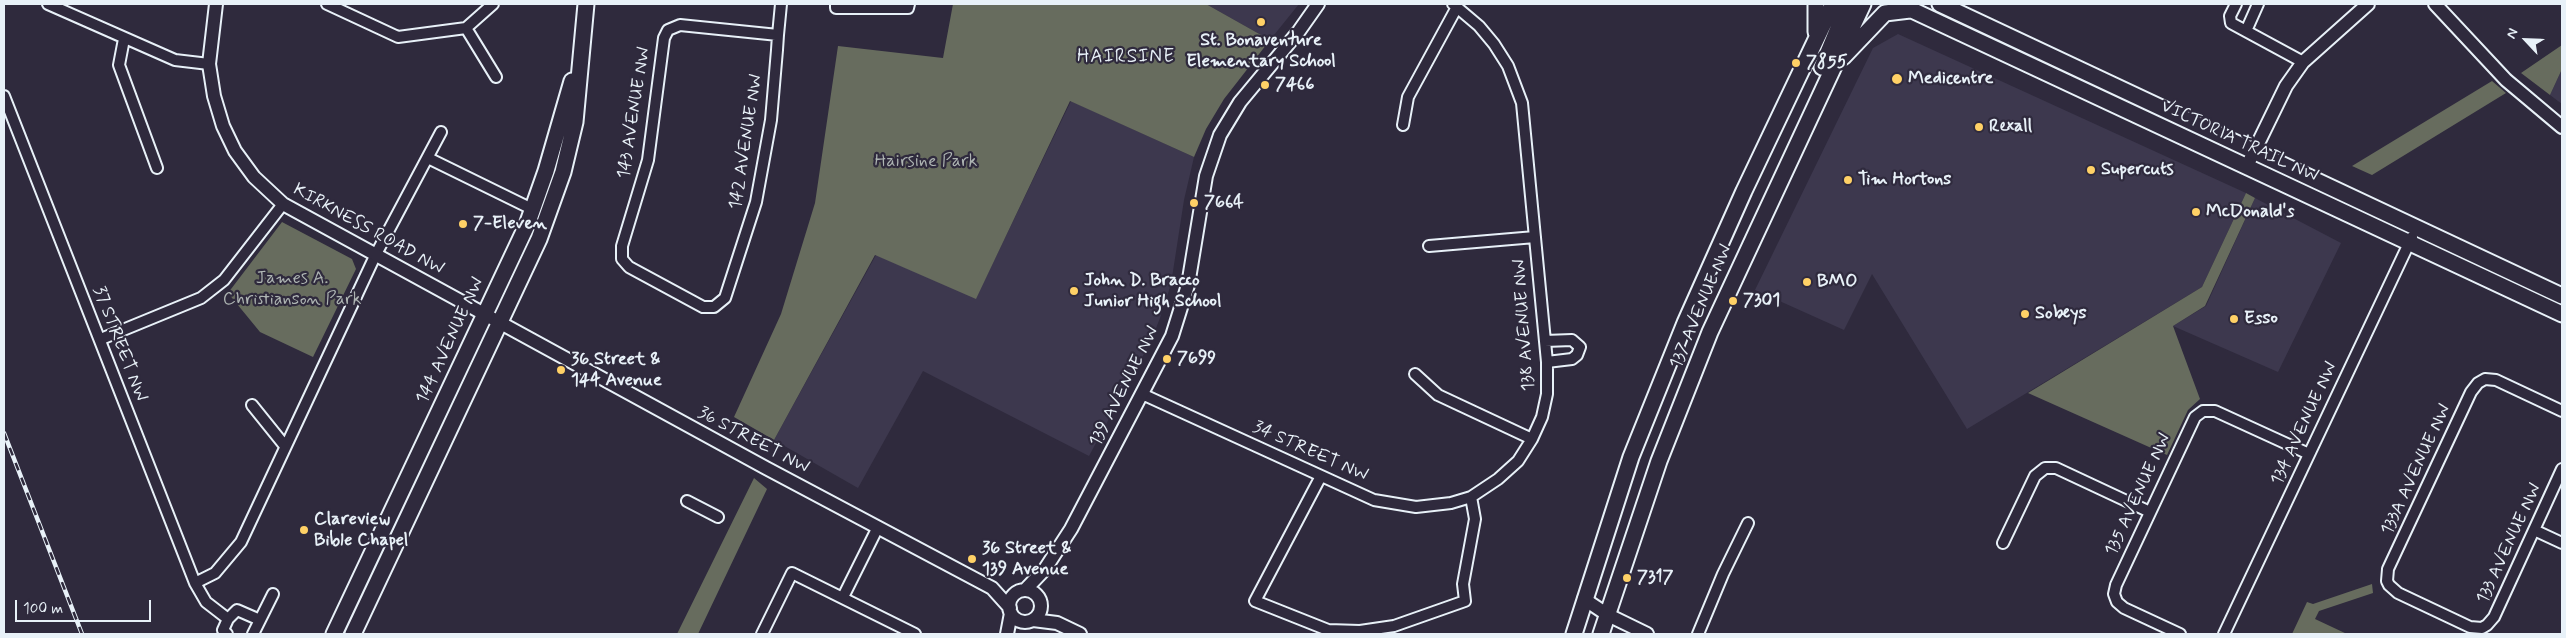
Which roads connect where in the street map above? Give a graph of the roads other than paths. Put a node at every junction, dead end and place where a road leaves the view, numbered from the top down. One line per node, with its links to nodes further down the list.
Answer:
1 (48, 4): 25 (street)
2 (216, 4): 29 (street, KIRKNESS ROAD NW)
3 (327, 4): 22 (street)
4 (493, 4): 22 (street)
5 (586, 4): 27 (main road, 144 AVENUE NW)
6 (781, 4): 24 (street, 142 AVENUE NW)
7 (836, 4): 8 (street)
8 (909, 4)
9 (1318, 4): 57 (street, 139 AVENUE NW)
10 (1816, 4): 26 (main road)
11 (1833, 4): 26 (main road, 137 AVENUE NW)
12 (1848, 4): 39 (main road)
13 (1863, 4): 30 (main road, 137 AVENUE NW)
14 (1940, 4): 21 (main road, VICTORIA TRAIL NW)
15 (2236, 4): 23 (street)
16 (2258, 4): 23 (street)
17 (2368, 4): 28 (street)
18 (2435, 4): 34 (street)
19 (1455, 5): 33 (street); 44 (street, 138 AVENUE NW)
20 (1906, 7): 30 (main road); 38 (main road, VICTORIA TRAIL NW)
21 (1953, 8): 36 (main road, VICTORIA TRAIL NW)
22 (466, 28): 31 (street)
23 (2246, 31): 28 (street)
24 (778, 35): 49 (street, 142 AVENUE NW); 49 (street, 143 AVENUE NW)
25 (124, 39): 29 (street); 40 (street)
26 (1815, 42): 80 (main road, 137 AVENUE NW)
27 (580, 55): 42 (main road, 144 AVENUE NW); 52 (main road, 144 AVENUE NW)
28 (2303, 62): 36 (street)
29 (209, 64): 41 (street, KIRKNESS ROAD NW)
30 (1831, 70): 39 (main road, 137 AVENUE NW)
31 (496, 77)
32 (4, 96): 53 (street, 37 STREET NW)
33 (1403, 125)
34 (2562, 127)
35 (441, 132): 37 (street)
36 (2255, 151): 38 (street); 43 (main road, VICTORIA TRAIL NW)
37 (428, 158): 42 (street); 47 (street)
38 (2247, 166): 45 (main road, VICTORIA TRAIL NW)
39 (1786, 167): 83 (main road, 137 AVENUE NW)
40 (157, 168)
41 (283, 204): 47 (street, KIRKNESS ROAD NW); 53 (street)
42 (532, 209): 50 (main road, 144 AVENUE NW)
43 (2417, 228): 45 (street, 134 AVENUE NW); 48 (main road, VICTORIA TRAIL NW)
44 (1534, 237): 46 (street, 138 AVENUE NW); 54 (street, 138 AVENUE NW)
45 (2409, 243): 51 (main road, VICTORIA TRAIL NW); 62 (street, 134 AVENUE NW)
46 (1429, 246)
47 (375, 256): 50 (street, KIRKNESS ROAD NW); 61 (street)
48 (2562, 296)
49 (714, 308)
50 (485, 314): 52 (street, KIRKNESS ROAD NW); 91 (main road, 144 AVENUE NW)
51 (2562, 314)
52 (500, 322): 70 (street, 36 STREET NW); 92 (main road, 144 AVENUE NW)
53 (101, 339): 75 (street, 37 STREET NW)
54 (1545, 341): 55 (street, 138 AVENUE NW); 55 (street)
55 (1547, 362): 60 (street, 138 AVENUE NW)
56 (1415, 374): 60 (street)
57 (1142, 394): 64 (street, 34 STREET NW); 74 (street, 139 AVENUE NW)
58 (252, 405): 61 (street)
59 (2562, 411): 88 (street, 133A AVENUE NW)
60 (1532, 440): 65 (street, 138 AVENUE NW)
61 (285, 446): 75 (street)
62 (2309, 454): 67 (street, 135 AVENUE NW); 103 (street, 134 AVENUE NW)
63 (2562, 469): 71 (street, 133 AVENUE NW)
64 (1321, 476): 65 (street, 34 STREET NW); 65 (street)
65 (1471, 497)
66 (687, 501): 68 (street)
67 (2150, 512): 72 (street); 102 (street, 135 AVENUE NW)
68 (718, 518)
69 (1748, 523): 101 (street)
70 (878, 527): 76 (street, 36 STREET NW); 79 (street)
71 (2534, 530): 73 (street); 88 (street, 133 AVENUE NW)
72 (2003, 543)
73 (2562, 543)
74 (1045, 569): 77 (street, 139 AVENUE NW); 81 (street, 139 AVENUE NW)
75 (195, 583): 84 (street, 37 STREET NW)
76 (992, 588): 77 (street, 36 STREET NW); 82 (street, 36 STREET NW)
77 (1023, 591): 81 (street); 82 (street)
78 (273, 594): 85 (street)
79 (843, 598): 93 (street); 94 (street)
80 (1584, 599): 83 (street); 98 (main road, 137 AVENUE NW)
81 (1041, 604): 86 (street); 87 (street)
82 (1010, 610): 86 (street); 95 (street)
83 (1608, 615): 99 (main road, 137 AVENUE NW); 100 (street)
84 (228, 619): 85 (street); 89 (street)
85 (260, 620): 90 (street)
86 (1031, 621): 87 (street); 96 (street)
87 (1057, 623): 97 (street)
88 (2482, 628)
89 (227, 634)
90 (253, 634)
91 (334, 634)
92 (353, 634)
93 (762, 634)
94 (915, 634)
95 (1007, 634)
96 (1011, 634)
97 (1080, 634)
98 (1574, 634)
99 (1601, 634)
100 (1648, 634)
101 (1698, 634)
102 (2180, 634)
103 (2224, 634)

